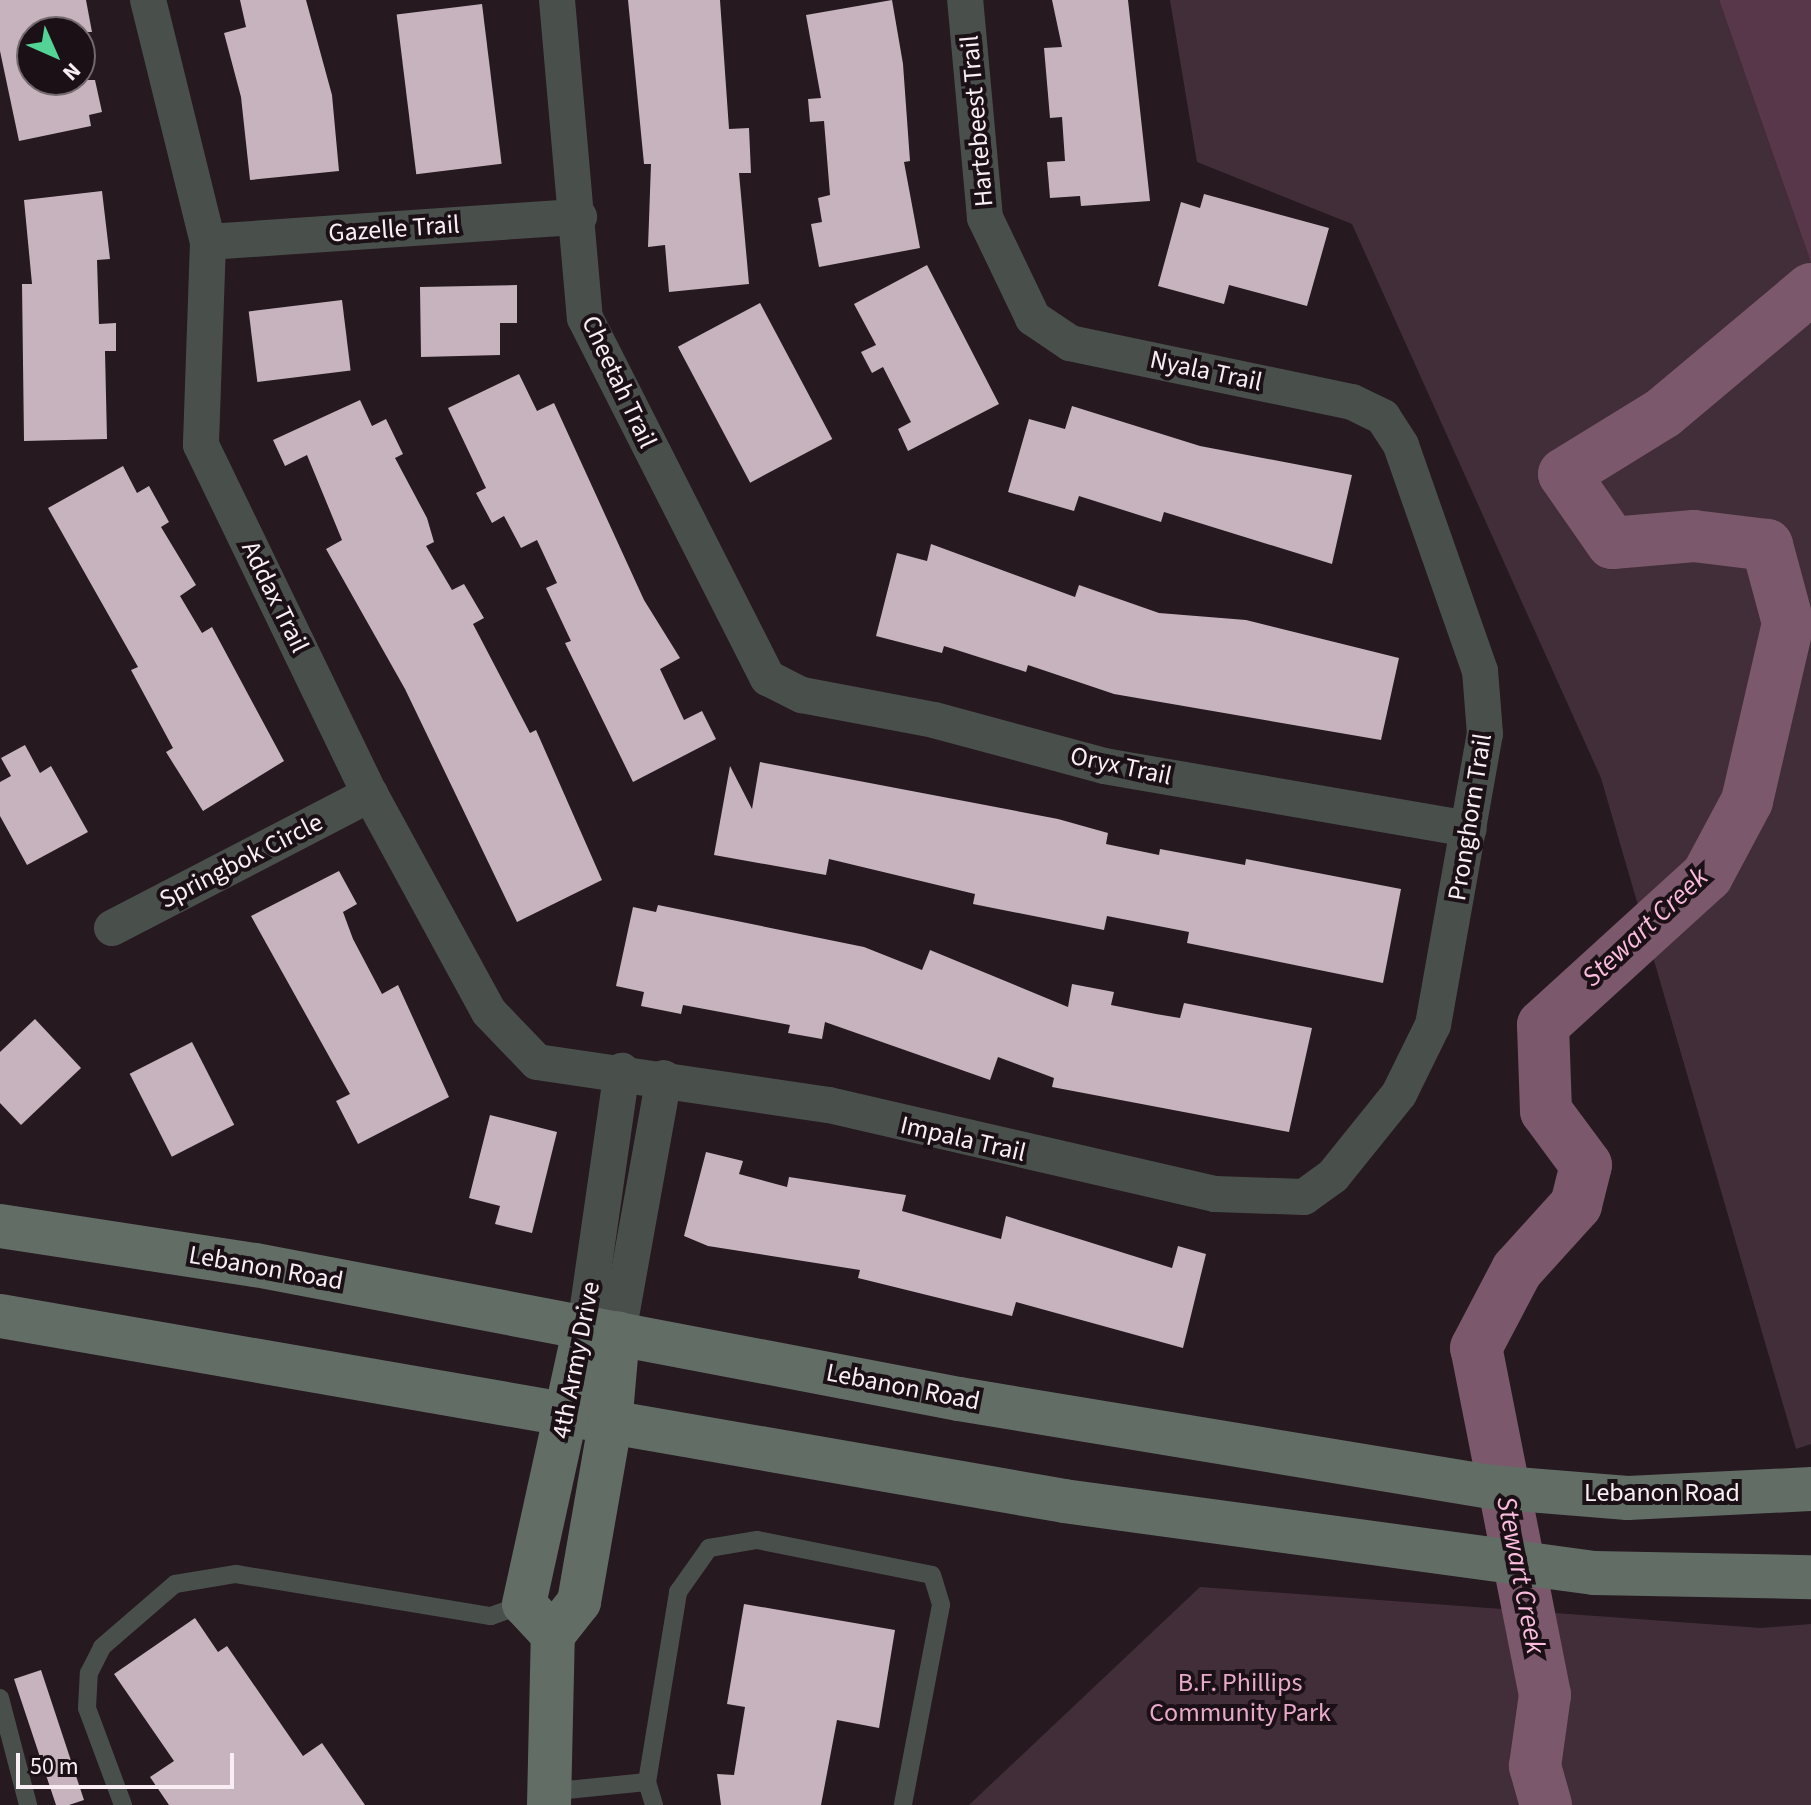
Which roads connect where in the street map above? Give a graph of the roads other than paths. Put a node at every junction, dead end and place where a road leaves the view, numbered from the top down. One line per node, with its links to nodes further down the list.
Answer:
1 (148, 0): 5 (street, Addax Trail)
2 (557, 0): 4 (street, Cheetah Trail)
3 (965, 0): 6 (street, Hartebeest Trail)
4 (579, 217): 5 (street, Gazelle Trail); 8 (street, Cheetah Trail)
5 (208, 242): 9 (street, Addax Trail)
6 (1039, 325): 7 (street, Nyala Trail)
7 (1375, 412): 10 (street, Pronghorn Trail)
8 (778, 684): 10 (street, Oryx Trail)
9 (370, 794): 11 (street, Springbok Circle); 12 (street, Addax Trail)
10 (1469, 829): 14 (street, Pronghorn Trail)
11 (112, 928)
12 (622, 1071): 13 (street, Impala Trail); 17 (street, 4th Army Drive)
13 (664, 1078): 14 (street, Impala Trail); 17 (street, 4th Army Drive)
14 (1304, 1197)
15 (0, 1226): 17 (main road, Lebanon Road)
16 (0, 1316): 18 (main road)
17 (602, 1330): 18 (main road, 4th Army Drive); 19 (main road, 4th Army Drive); 20 (main road, Lebanon Road)
18 (567, 1418): 19 (main road); 22 (main road, 4th Army Drive)
19 (610, 1425): 21 (main road); 22 (main road, 4th Army Drive)
20 (1801, 1490)
21 (1805, 1577)
22 (538, 1619): 25 (main road, 4th Army Drive); 27 (lane)
23 (0, 1698): 26 (lane)
24 (647, 1782): 25 (lane); 28 (lane); 29 (lane)
25 (547, 1799)
26 (28, 1805)
27 (123, 1805)
28 (654, 1805)
29 (903, 1805)

